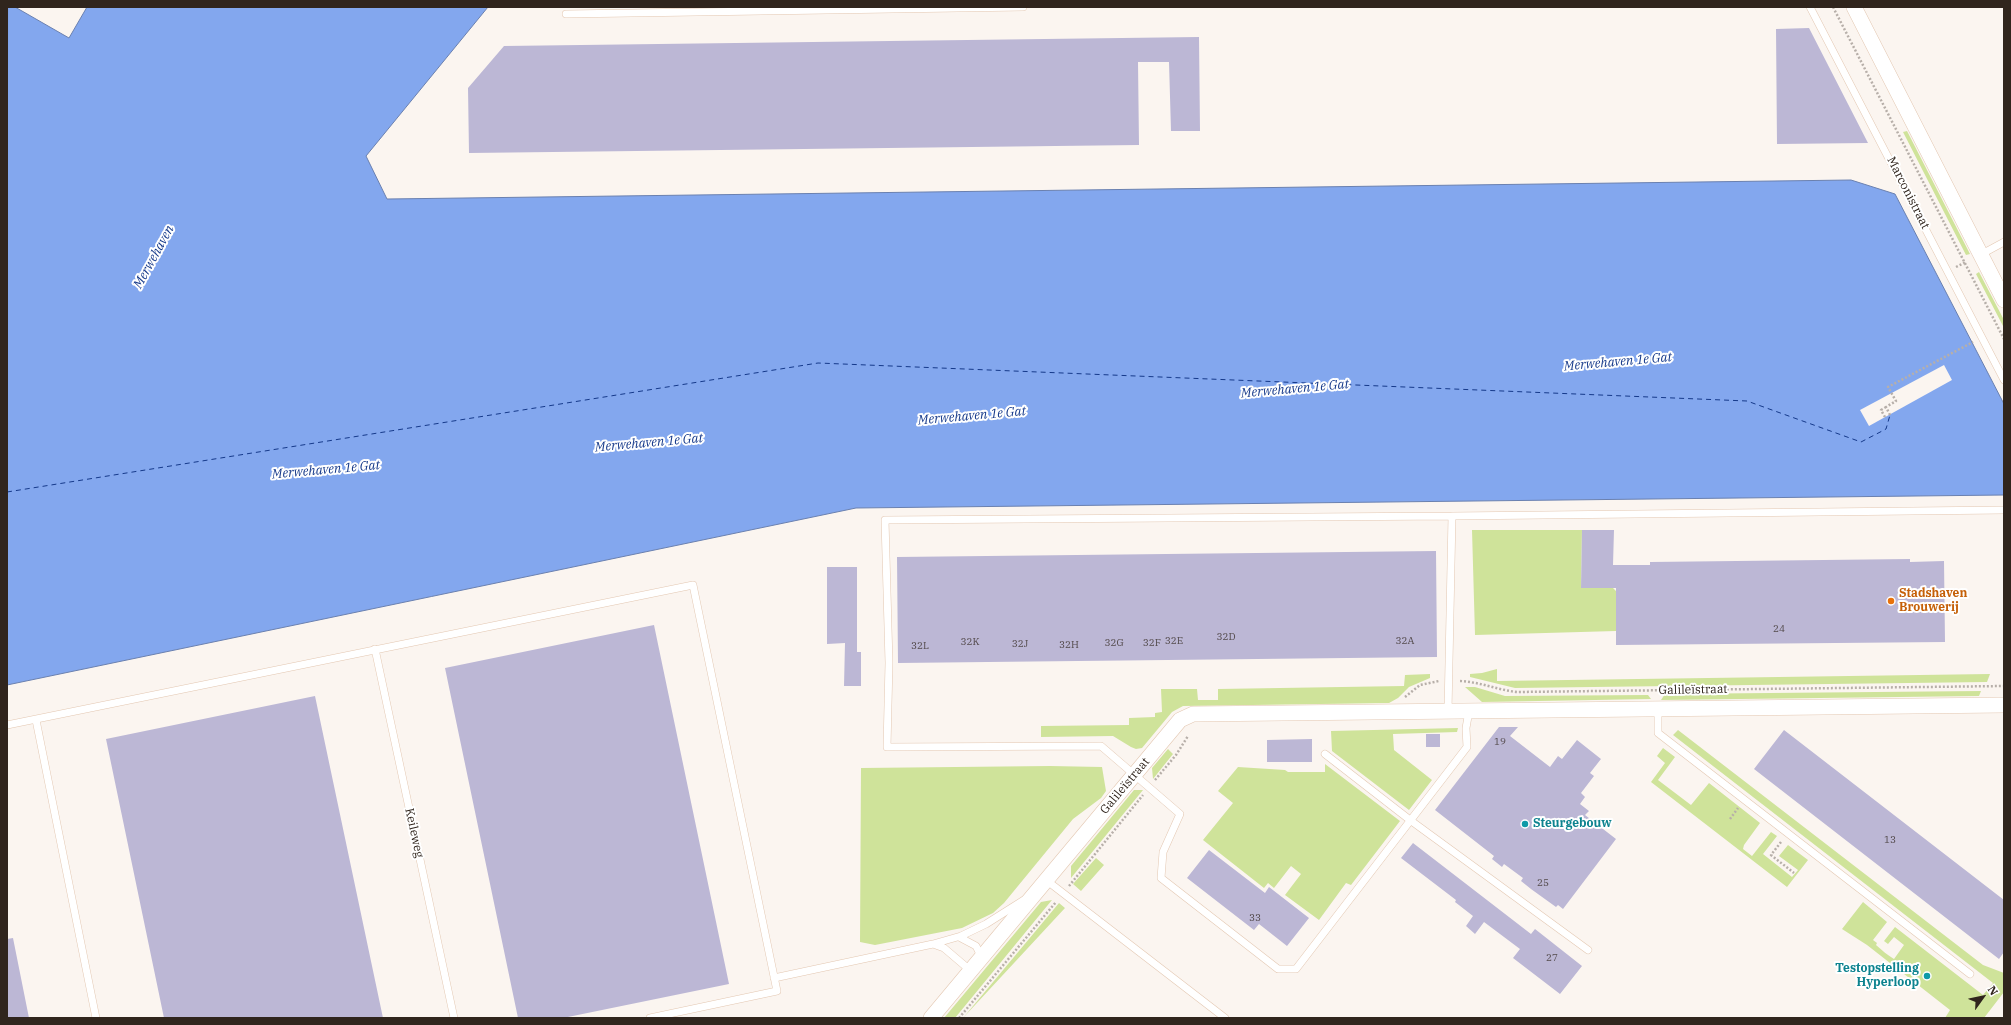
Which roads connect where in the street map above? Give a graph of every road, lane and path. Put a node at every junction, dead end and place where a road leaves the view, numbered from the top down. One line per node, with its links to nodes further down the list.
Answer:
1 (1023, 7): 5 (lane)
2 (1810, 7): 9 (lane, Marconistraat)
3 (1833, 7): 8 (path, Marconistraat)
4 (1854, 7): 7 (street)
5 (566, 14)
6 (2004, 242): 7 (lane)
7 (1980, 254): 8 (path); 10 (street)
8 (1965, 263): 9 (path); 11 (path, Marconistraat)
9 (1948, 271): 13 (lane, Marconistraat)
10 (2004, 300)
11 (2004, 339)
12 (1974, 342): 14 (path)
13 (2004, 380)
14 (1886, 407): 15 (path); 16 (path)
15 (1890, 415)
16 (1885, 417)
17 (2004, 510): 18 (lane)
18 (1452, 516): 20 (lane); 31 (lane)
19 (375, 649): 28 (lane); 48 (lane); 50 (lane, Keileweg)
20 (1449, 681): 21 (path, Galileïstraat); 24 (path, Galileïstraat); 25 (lane)
21 (2004, 686)
22 (2004, 705): 23 (street, Galileïstraat)
23 (1658, 709): 26 (street, Galileïstraat); 36 (lane)
24 (1395, 711): 25 (street, Galileïstraat); 27 (street, Galileïstraat)
25 (1448, 711): 26 (street, Galileïstraat)
26 (1469, 711): 35 (lane)
27 (1202, 714): 31 (street, Galileïstraat); 32 (path)
28 (36, 720): 29 (lane); 49 (lane)
29 (7, 725)
30 (1324, 754): 35 (lane)
31 (1134, 774): 32 (lane); 38 (street, Galileïstraat)
32 (1149, 788): 35 (lane); 39 (path)
33 (1739, 807): 34 (path)
34 (1730, 819)
35 (1410, 820): 44 (lane)
36 (1788, 833): 37 (path); 47 (lane)
37 (1794, 873)
38 (1046, 880): 40 (street, Galileïstraat); 54 (lane)
39 (1065, 891)
40 (1036, 892): 42 (lane); 45 (street, Galileïstraat)
41 (1060, 897): 53 (path)
42 (959, 936): 43 (lane); 45 (lane)
43 (934, 944): 46 (lane); 48 (lane)
44 (1588, 950)
45 (982, 958): 46 (street, Galileïstraat)
46 (971, 971): 52 (street, Galileïstraat)
47 (1970, 974)
48 (774, 978): 51 (lane)
49 (96, 1018)
50 (454, 1018)
51 (650, 1018)
52 (931, 1018)
53 (959, 1018)
54 (1224, 1018)

